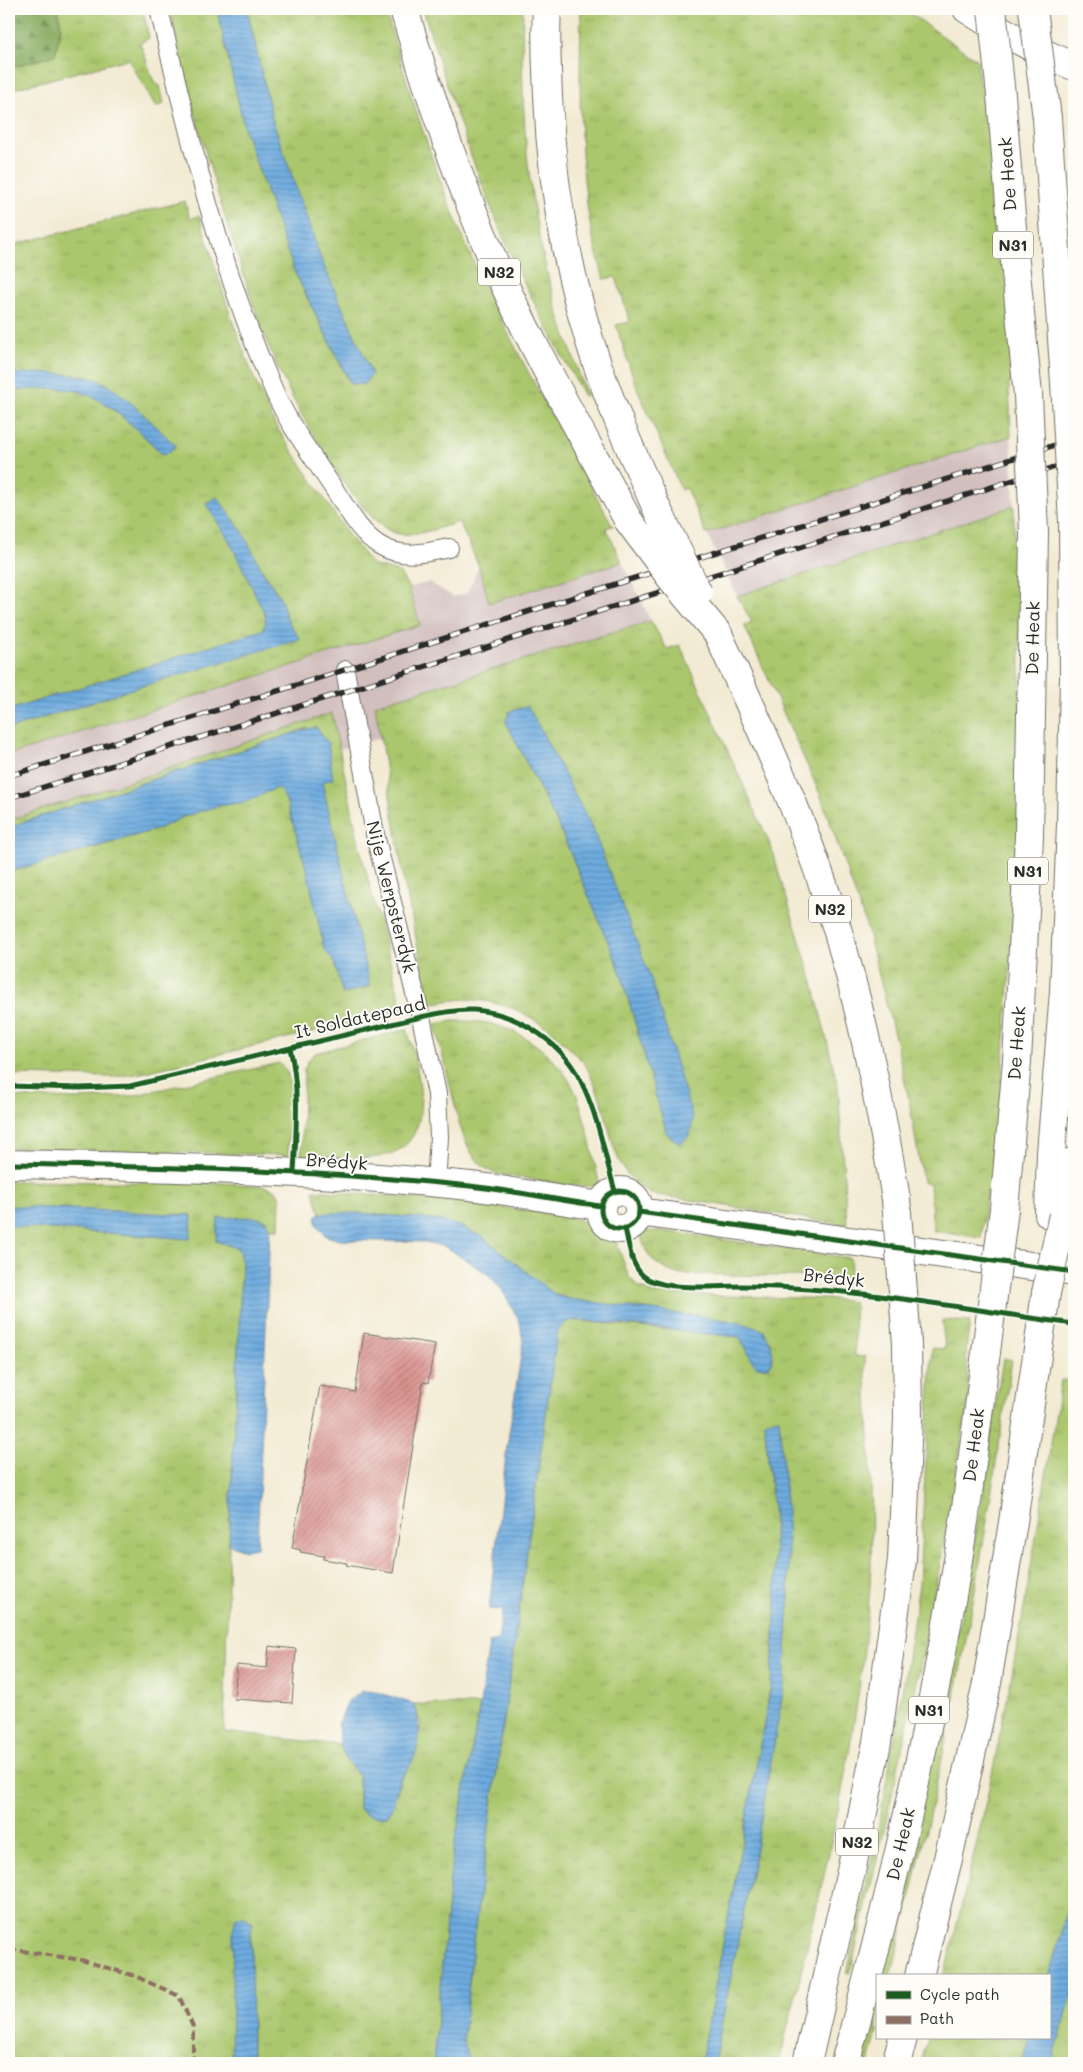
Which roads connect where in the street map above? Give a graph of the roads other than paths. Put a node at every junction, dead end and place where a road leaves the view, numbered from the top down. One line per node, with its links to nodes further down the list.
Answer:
1 (159, 9): 8 (lane)
2 (404, 9): 9 (main road, N32, bridge)
3 (547, 9): 9 (main road, N32, bridge)
4 (967, 9): 7 (main road)
5 (992, 9): 19 (main road, De Heak / N31, bridge)
6 (1033, 9): 14 (main road, N31, bridge)
7 (1074, 66)
8 (449, 548)
9 (718, 634): 18 (main road, N32, bridge)
10 (345, 670): 13 (lane, Nije Werpsterdyk)
11 (1074, 1161): 14 (main road, N31)
12 (9, 1164): 13 (main road, Brédyk)
13 (436, 1184): 15 (main road, Brédyk)
14 (1056, 1214): 16 (main road, N31, bridge)
15 (1074, 1272)
16 (919, 1974)
17 (902, 2040): 20 (main road)
18 (807, 2063)
19 (845, 2063)
20 (896, 2063)

